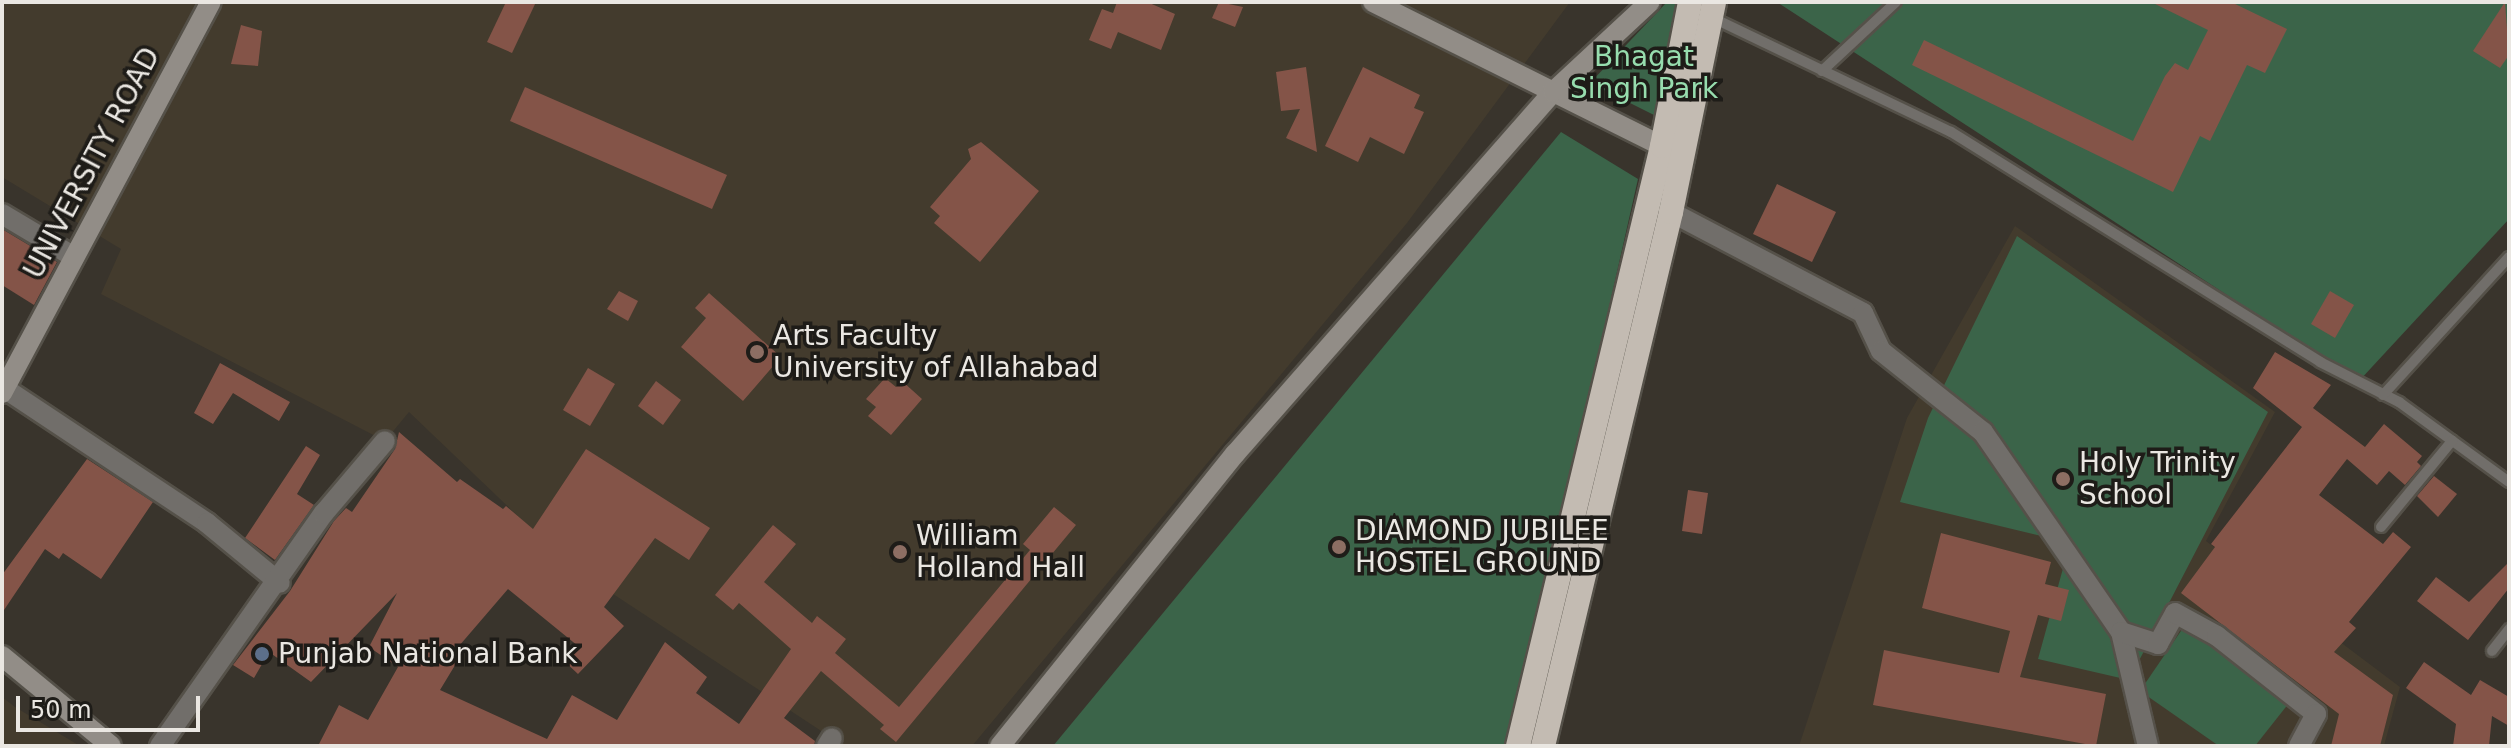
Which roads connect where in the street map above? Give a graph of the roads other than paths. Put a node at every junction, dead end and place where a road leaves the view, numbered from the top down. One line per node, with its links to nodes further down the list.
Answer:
1 (211, 2): 12 (street, UNIVERSITY ROAD)
2 (1373, 2): 8 (street)
3 (1650, 2): 8 (street)
4 (1690, 2): 9 (highway)
5 (1896, 2): 7 (lane)
6 (1712, 9): 7 (lane); 9 (highway)
7 (1822, 71): 15 (lane)
8 (1553, 92): 9 (street); 27 (street)
9 (1672, 151): 10 (highway); 28 (highway)
10 (1671, 212): 22 (street); 29 (highway)
11 (2, 214): 12 (street)
12 (74, 257): 14 (street, UNIVERSITY ROAD)
13 (2509, 257): 15 (lane)
14 (3, 391): 20 (street)
15 (2383, 395): 17 (lane)
16 (385, 441): 20 (street)
17 (2452, 441): 18 (lane); 19 (lane)
18 (2509, 482)
19 (2381, 527)
20 (280, 583): 26 (street)
21 (2509, 629): 23 (lane)
22 (2121, 632): 30 (street); 31 (street)
23 (2492, 651)
24 (2, 656): 25 (street)
25 (111, 746)
26 (160, 746)
27 (1000, 746)
28 (1518, 746)
29 (1543, 746)
30 (2148, 746)
31 (2299, 746)

